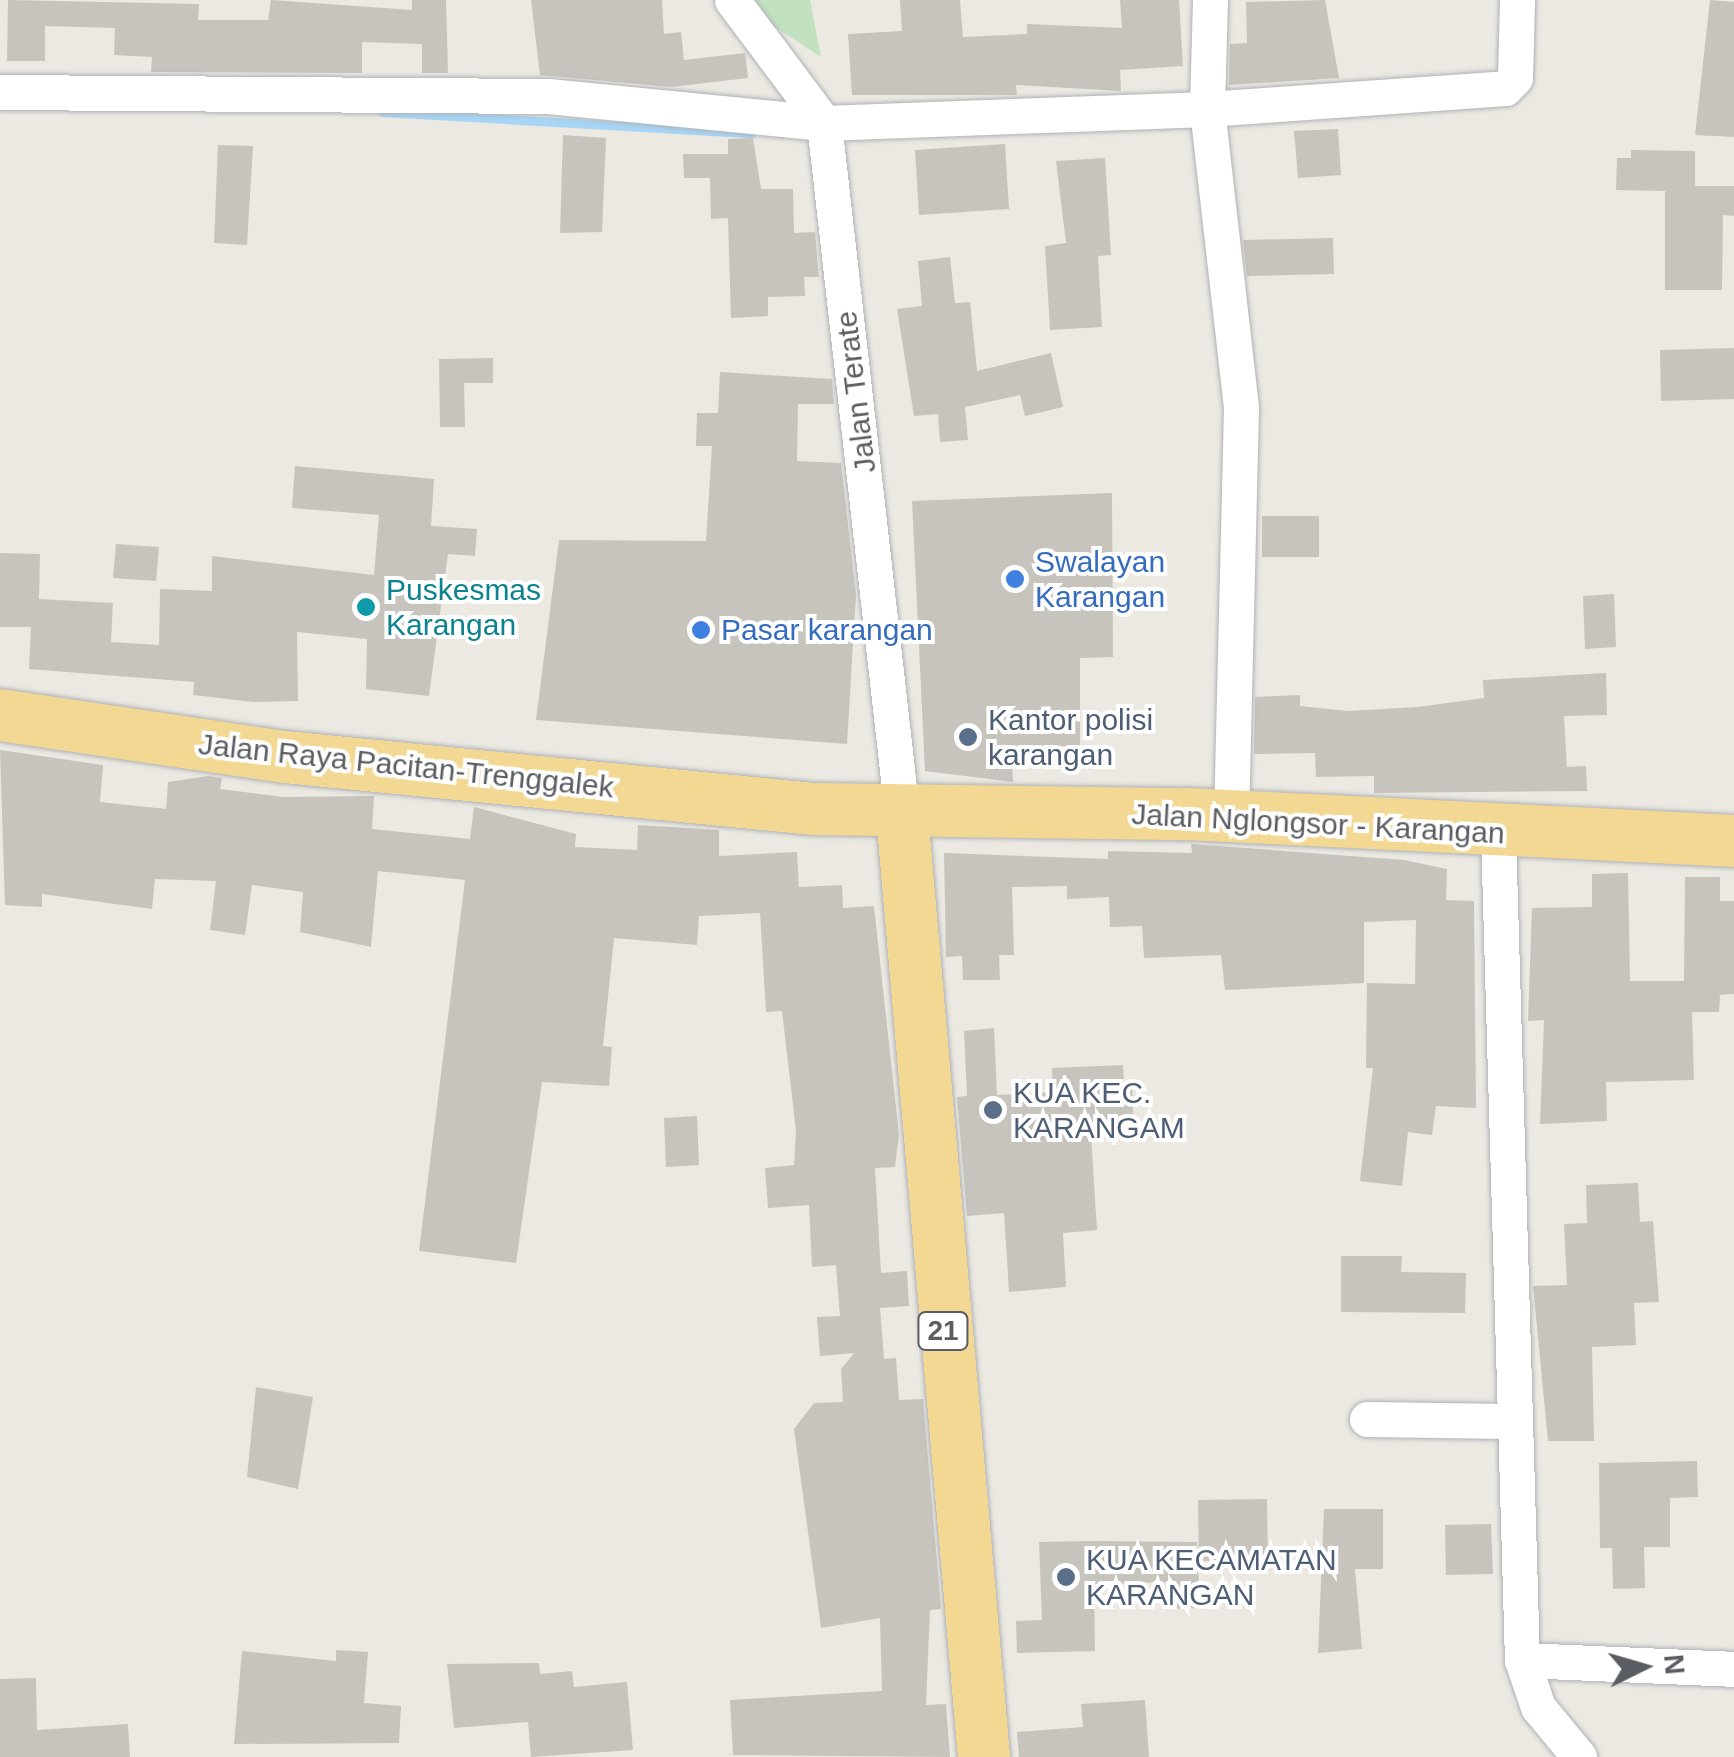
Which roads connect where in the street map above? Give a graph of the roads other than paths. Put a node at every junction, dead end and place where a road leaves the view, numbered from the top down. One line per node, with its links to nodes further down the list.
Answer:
1 (732, 0): 6 (street)
2 (1210, 0): 5 (street)
3 (1516, 0): 5 (street)
4 (0, 92): 6 (street)
5 (1207, 109): 6 (street); 9 (street)
6 (824, 123): 8 (street, Jalan Terate)
7 (0, 715): 8 (highway, Jalan Raya Pacitan-Trenggalek)
8 (902, 814): 9 (highway, Jalan Nglongsor - Karangan); 16 (highway, 21)
9 (1231, 816): 10 (highway, Jalan Nglongsor - Karangan)
10 (1498, 833): 11 (highway, Jalan Nglongsor - Karangan); 13 (street)
11 (1734, 841)
12 (1367, 1419): 13 (street)
13 (1510, 1420): 14 (street)
14 (1522, 1660): 15 (street); 17 (street)
15 (1734, 1669)
16 (984, 1757)
17 (1580, 1757)

